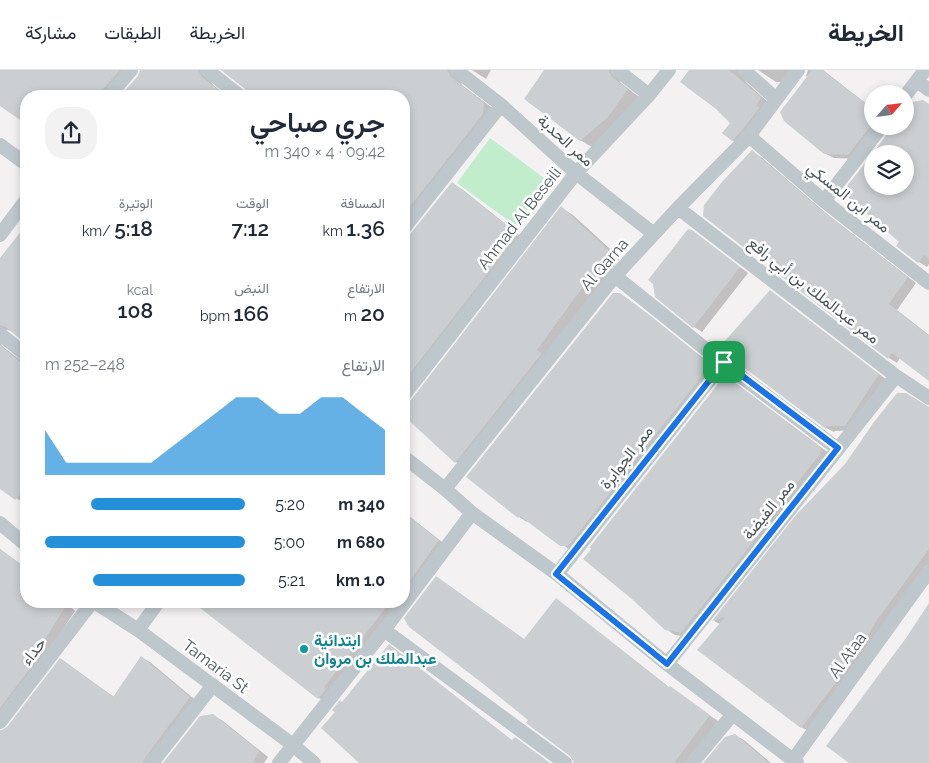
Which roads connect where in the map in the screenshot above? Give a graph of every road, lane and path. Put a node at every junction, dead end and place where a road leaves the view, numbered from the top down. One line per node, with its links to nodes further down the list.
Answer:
1 (131, 70): 10 (street)
2 (207, 70): 11 (street)
3 (456, 70): 15 (street, ممر الحدبة)
4 (618, 70): 13 (street)
5 (669, 70): 13 (street, Ahmad Al Beseili)
6 (744, 70): 14 (street)
7 (798, 70): 14 (street, Al Qarna)
8 (921, 75): 9 (street); 12 (street)
9 (913, 85)
10 (114, 90)
11 (232, 90)
12 (929, 90)
13 (650, 95): 20 (street, Ahmad Al Beseili)
14 (776, 99): 17 (street, Al Qarna)
15 (501, 105): 20 (street, ممر الحدبة); 24 (street)
16 (875, 135): 21 (street)
17 (749, 136): 21 (street, ممر ابن المسكي); 23 (street, Al Qarna)
18 (0, 145): 19 (street)
19 (20, 160)
20 (576, 173): 26 (street, ممر الحدبة); 33 (street, Ahmad Al Beseili)
21 (824, 201): 28 (street, ممر ابن المسكي)
22 (20, 208): 25 (street)
23 (678, 208): 26 (street, Al Qarna); 32 (street, ممر عبدالملك بن أبي رافع)
24 (410, 220)
25 (0, 234)
26 (654, 234): 27 (street, Al Qarna)
27 (616, 276): 31 (street); 37 (street, Al Qarna)
28 (929, 283)
29 (0, 334): 30 (street)
30 (20, 350)
31 (724, 362): 35 (street); 42 (street, ممر الجوابرة)
32 (896, 376): 34 (street, ممر عبدالملك بن أبي رافع); 35 (street, ممر الفيضة)
33 (410, 386)
34 (929, 398)
35 (838, 448): 50 (street, ممر الفيضة)
36 (410, 462): 37 (street)
37 (446, 489): 38 (street)
38 (472, 513): 42 (street); 43 (street)
39 (0, 523): 40 (street)
40 (20, 540)
41 (929, 571): 55 (street, Al Ataa)
42 (556, 574): 50 (street)
43 (410, 595)
44 (88, 608): 53 (street, حداء)
45 (104, 608): 48 (street, Tamaria St)
46 (154, 608): 48 (street)
47 (401, 608): 49 (street)
48 (138, 630): 51 (street, Tamaria St)
49 (384, 630): 54 (street); 59 (street)
50 (667, 664): 52 (street)
51 (213, 685): 54 (street, Tamaria St); 56 (street)
52 (732, 714): 55 (street); 60 (street)
53 (0, 722)
54 (293, 745): 57 (street); 58 (street, Tamaria St)
55 (795, 761)
56 (152, 763)
57 (279, 763)
58 (314, 763)
59 (565, 763)
60 (692, 763)

